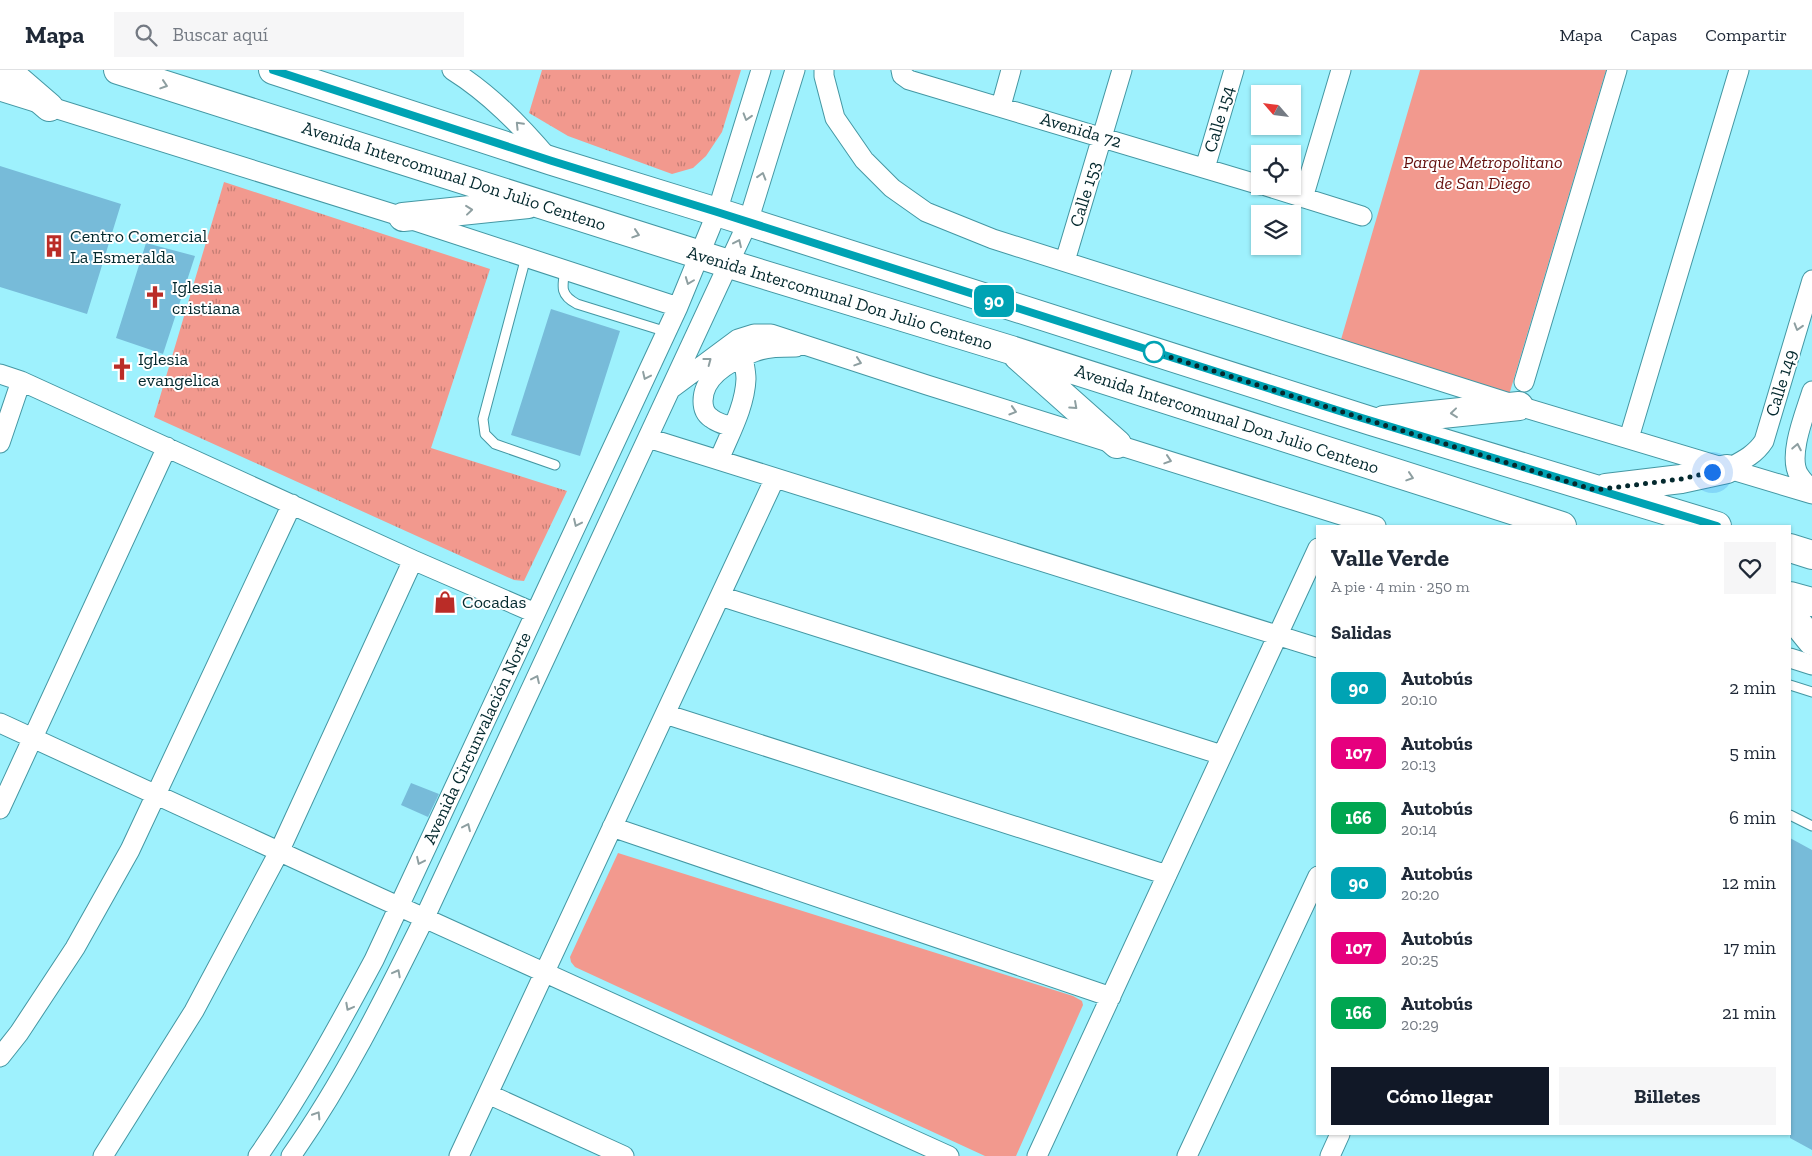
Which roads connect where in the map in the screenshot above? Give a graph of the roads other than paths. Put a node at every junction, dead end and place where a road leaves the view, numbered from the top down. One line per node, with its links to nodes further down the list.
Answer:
1 (6, 70): 17 (main road)
2 (118, 70): 24 (main road, Avenida Intercomunal Don Julio Centeno, one-way to 24)
3 (273, 70): 19 (main road)
4 (452, 70): 19 (street, one-way to 4)
5 (761, 70): 25 (street, Avenida Circunvalación Norte, one-way to 25)
6 (795, 70): 28 (street, Avenida Circunvalación Norte, one-way to 6)
7 (824, 70): 31 (street)
8 (1011, 70): 16 (street)
9 (1122, 70): 18 (street, Calle 153)
10 (1234, 70): 20 (street, Calle 154)
11 (1341, 70): 23 (street)
12 (1617, 70): 44 (street)
13 (1739, 70): 49 (street)
14 (902, 73): 16 (street, Avenida 72)
15 (0, 91): 17 (street)
16 (1001, 106): 18 (street, Avenida 72)
17 (49, 107): 27 (street)
18 (1102, 136): 20 (street, Avenida 72); 31 (street, Calle 153)
19 (552, 161): 25 (main road)
20 (1205, 168): 21 (street, Avenida 72)
21 (1251, 181)
22 (1294, 195): 23 (street)
23 (1303, 198): 26 (street)
24 (539, 203): 27 (main road, one-way to 24); 29 (main road, Avenida Intercomunal Don Julio Centeno, one-way to 29)
25 (717, 212): 28 (main road); 29 (street, Avenida Circunvalación Norte)
26 (1362, 216)
27 (403, 217): 30 (street)
28 (748, 222): 32 (street, Avenida Circunvalación Norte, one-way to 28); 46 (main road)
29 (699, 254): 32 (main road, Avenida Intercomunal Don Julio Centeno); 35 (street, Avenida Circunvalación Norte, one-way to 35)
30 (526, 258): 33 (street); 54 (lane)
31 (1065, 261): 44 (street)
32 (728, 264): 38 (main road, Avenida Intercomunal Don Julio Centeno); 42 (street, Avenida Circunvalación Norte)
33 (565, 270): 35 (street); 36 (lane)
34 (1812, 280): 55 (street, Calle 149, one-way to 55)
35 (678, 307): 36 (street, Avenida Circunvalación Norte)
36 (667, 332): 72 (street, Avenida Circunvalación Norte, one-way to 72)
37 (811, 347): 39 (street); 42 (street, one-way to 37); 51 (street, one-way to 51)
38 (1012, 350): 51 (main road, one-way to 51); 63 (main road, Avenida Intercomunal Don Julio Centeno, one-way to 63)
39 (743, 356): 45 (street); 47 (street)
40 (0, 374): 41 (street)
41 (21, 381): 50 (street); 52 (street)
42 (673, 387): 45 (street); 48 (street, Avenida Circunvalación Norte)
43 (1812, 391): 57 (street, Calle 149, one-way to 43)
44 (1522, 394): 46 (main road, one-way to 46); 49 (street)
45 (703, 399): 47 (street)
46 (1371, 421): 58 (main road)
47 (733, 427): 53 (street)
48 (648, 438): 53 (street); 94 (street, Avenida Circunvalación Norte, one-way to 48)
49 (1629, 438): 55 (street)
50 (0, 442)
51 (1117, 444): 61 (street, one-way to 61)
52 (167, 447): 60 (street); 83 (street)
53 (719, 460): 56 (street)
54 (556, 464)
55 (1728, 469): 58 (main road); 59 (street)
56 (775, 478): 69 (street); 74 (street)
57 (1812, 489)
58 (1595, 490): 64 (main road)
59 (1812, 494)
60 (292, 504): 68 (street); 85 (street)
61 (1330, 520): 62 (street)
62 (1368, 525)
63 (1559, 525)
64 (1714, 525)
65 (1791, 548): 67 (main road)
66 (1316, 552): 74 (street)
67 (1812, 555)
68 (413, 560): 72 (street); 90 (street)
69 (720, 596): 81 (street); 84 (street)
70 (1791, 596): 71 (main road)
71 (1812, 602)
72 (535, 613): 93 (street, Avenida Circunvalación Norte, one-way to 93)
73 (1791, 615): 75 (main road)
74 (1277, 636): 76 (street); 84 (street)
75 (1812, 641)
76 (1316, 647)
77 (1791, 658): 78 (street)
78 (1812, 665)
79 (1791, 685): 80 (lane)
80 (1812, 692)
81 (665, 714): 89 (street); 91 (street)
82 (0, 723): 83 (street)
83 (34, 739): 85 (street); 86 (street)
84 (1222, 755): 91 (street)
85 (157, 795): 90 (street); 97 (street)
86 (0, 809)
87 (1791, 816): 88 (lane)
88 (1812, 826)
89 (612, 827): 95 (street); 96 (street)
90 (279, 852): 93 (street); 101 (street)
91 (1167, 875): 96 (street)
92 (1316, 880): 108 (street)
93 (398, 907): 94 (street); 102 (street, Avenida Circunvalación Norte, one-way to 102)
94 (424, 919): 95 (street); 103 (street, Avenida Circunvalación Norte, one-way to 94)
95 (545, 972): 98 (street); 106 (street)
96 (1110, 997): 107 (street)
97 (0, 1057)
98 (488, 1094): 104 (street); 105 (street)
99 (1340, 1135): 100 (street)
100 (1335, 1154)
101 (103, 1156)
102 (258, 1156)
103 (291, 1156)
104 (459, 1156)
105 (624, 1156)
106 (949, 1156)
107 (1037, 1156)
108 (1188, 1156)

